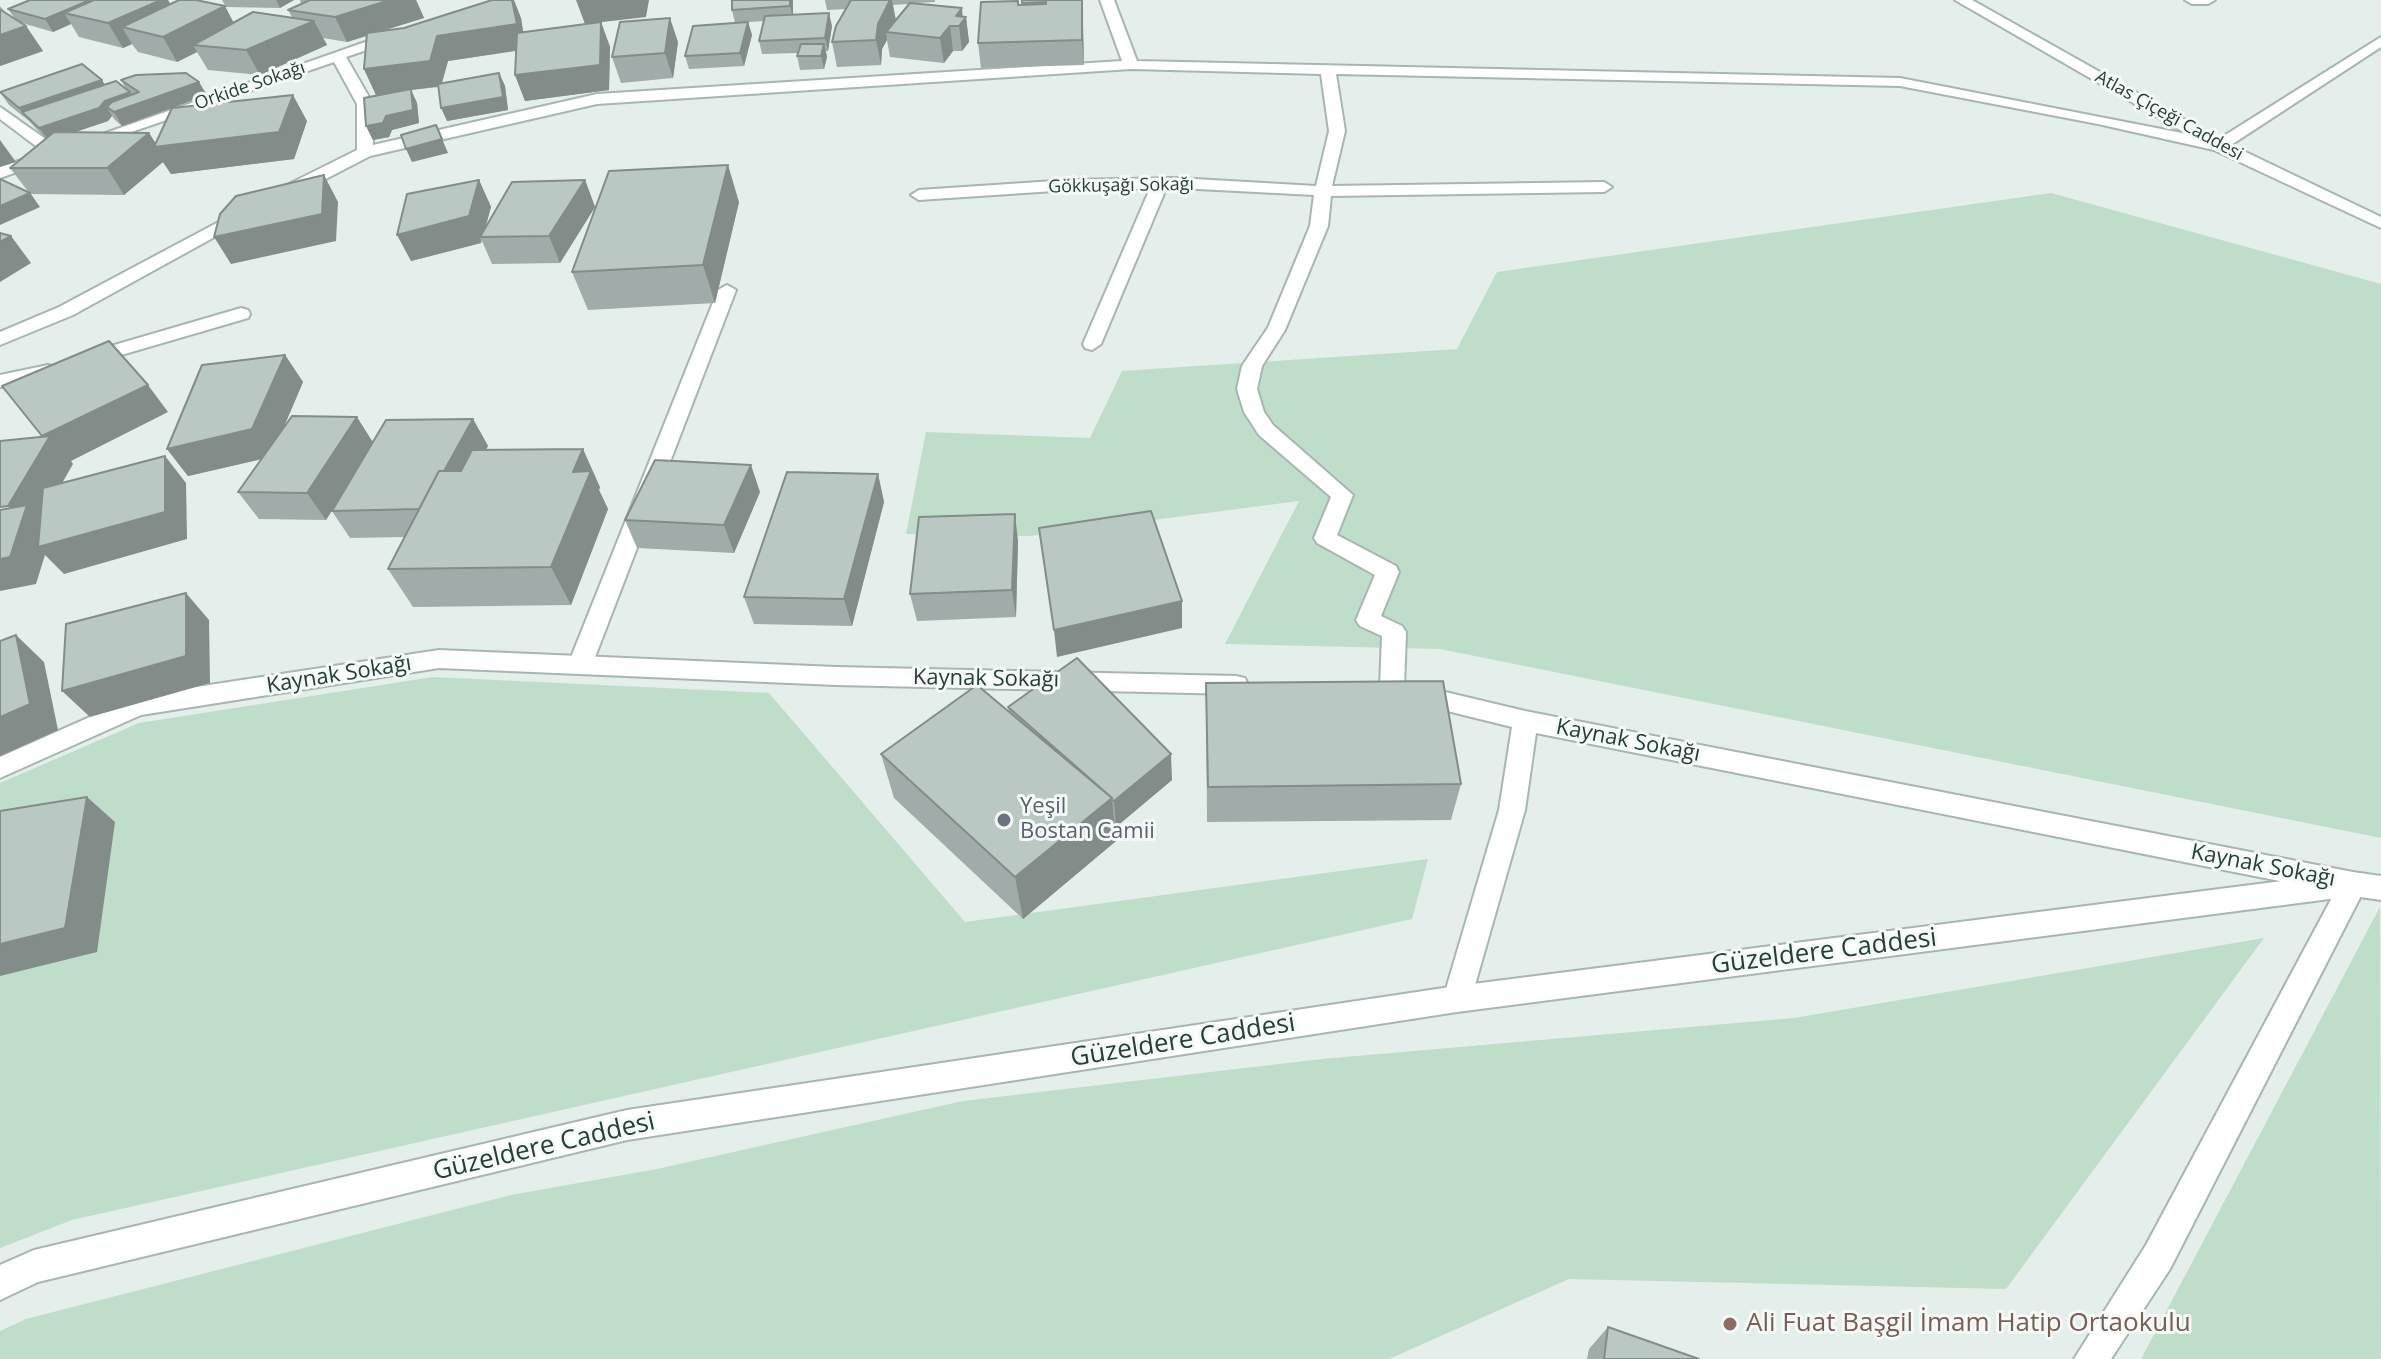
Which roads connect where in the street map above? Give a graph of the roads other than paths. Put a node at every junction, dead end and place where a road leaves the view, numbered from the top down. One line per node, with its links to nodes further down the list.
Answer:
1 (1107, 0): 8 (street)
2 (1962, 0): 11 (street, Atlas Çiçeği Caddesi)
3 (2192, 0): 4 (street)
4 (2208, 0)
5 (412, 30): 7 (street, Orkide Sokağı)
6 (2381, 41): 11 (street)
7 (338, 56): 12 (street); 13 (street, Orkide Sokağı)
8 (1131, 65): 9 (street); 12 (street)
9 (1328, 71): 11 (street); 17 (street)
10 (0, 112): 13 (street)
11 (2219, 146): 19 (street, Atlas Çiçeği Caddesi)
12 (365, 152): 22 (street)
13 (55, 153): 14 (street, Orkide Sokağı)
14 (0, 173)
15 (1160, 184): 17 (street, Gökkuşağı Sokağı); 18 (street, Gökkuşağı Sokağı); 23 (street)
16 (1604, 187): 17 (street, Gökkuşağı Sokağı)
17 (1323, 191): 27 (street, Kaynak Sokağı)
18 (919, 195)
19 (2381, 223)
20 (727, 290): 25 (street)
21 (241, 314): 24 (street)
22 (0, 339)
23 (1092, 344)
24 (0, 381)
25 (580, 665): 26 (street, Kaynak Sokağı); 28 (street, Kaynak Sokağı)
26 (1264, 685)
27 (1525, 721): 29 (street, Kaynak Sokağı); 30 (street)
28 (0, 768)
29 (2367, 886): 30 (street, Güzeldere Caddesi); 32 (street)
30 (1457, 999): 31 (street, Güzeldere Caddesi)
31 (0, 1283)
32 (2091, 1359)

